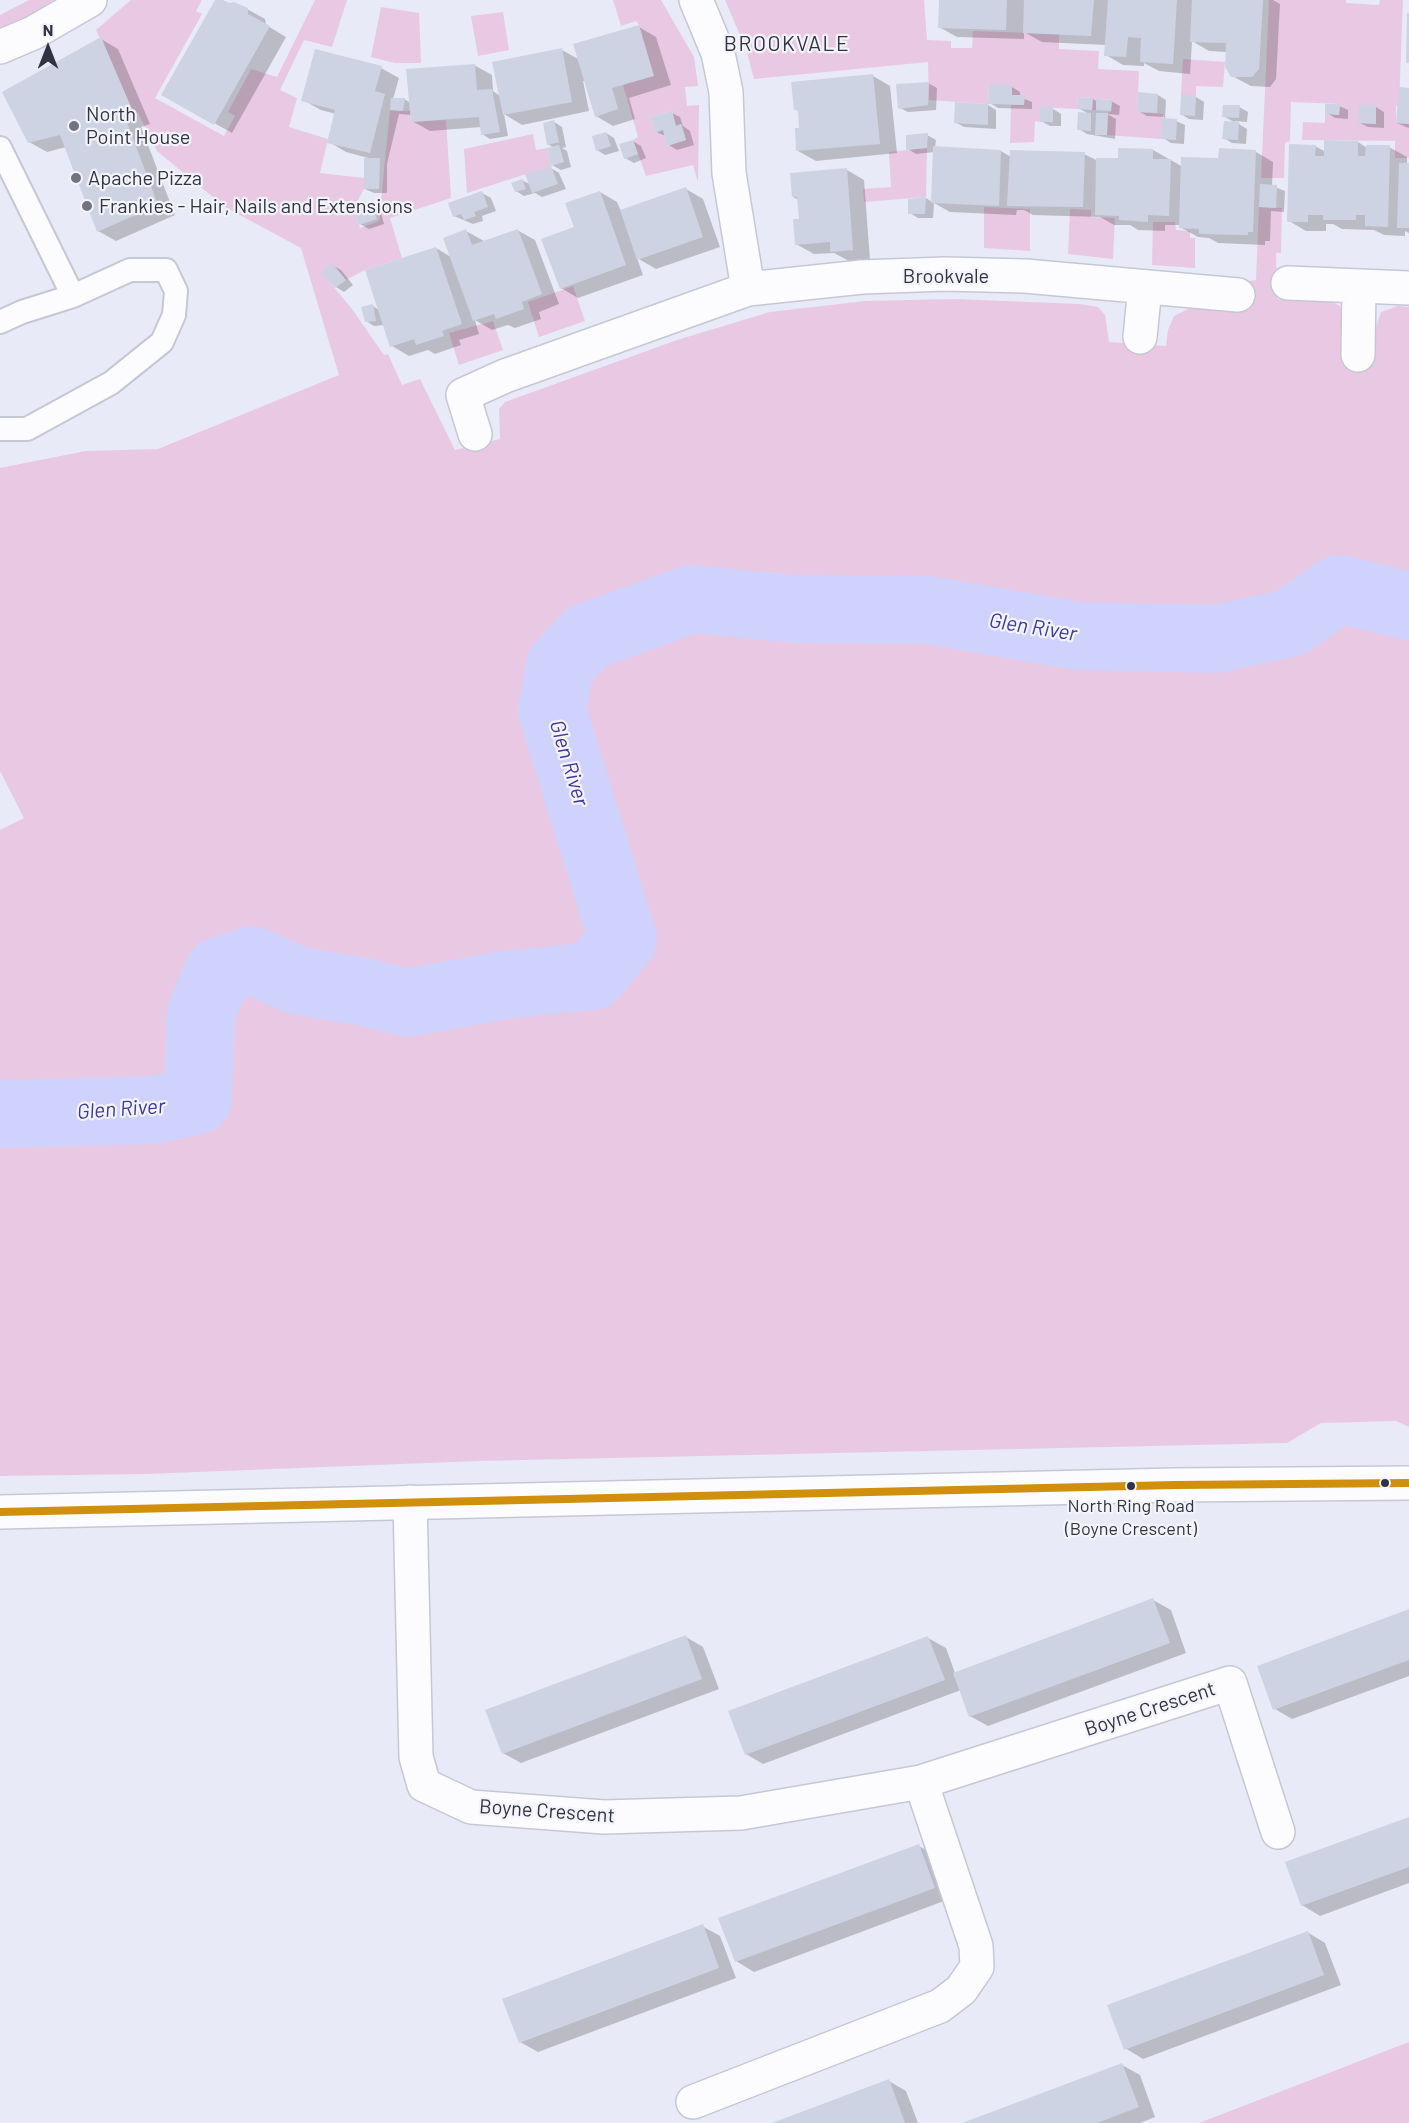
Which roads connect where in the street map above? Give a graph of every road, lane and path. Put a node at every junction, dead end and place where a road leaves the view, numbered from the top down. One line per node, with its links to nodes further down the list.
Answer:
1 (90, 0): 3 (street)
2 (696, 0): 9 (street)
3 (0, 47)
4 (0, 148): 11 (lane)
5 (1288, 283): 6 (street)
6 (1359, 286): 8 (street); 14 (street)
7 (1144, 287): 9 (street, Brookvale); 10 (street, Brookvale); 13 (street)
8 (1409, 288)
9 (748, 290): 16 (street, Brookvale)
10 (1238, 295)
11 (73, 296): 12 (lane); 15 (lane)
12 (0, 322)
13 (1140, 337)
14 (1358, 355)
15 (0, 429)
16 (475, 434)
17 (1409, 1483): 18 (street)
18 (410, 1502): 19 (street); 20 (street, Boyne Crescent)
19 (0, 1512)
20 (921, 1782): 21 (street, Boyne Crescent); 22 (street)
21 (1278, 1833)
22 (693, 2102)

